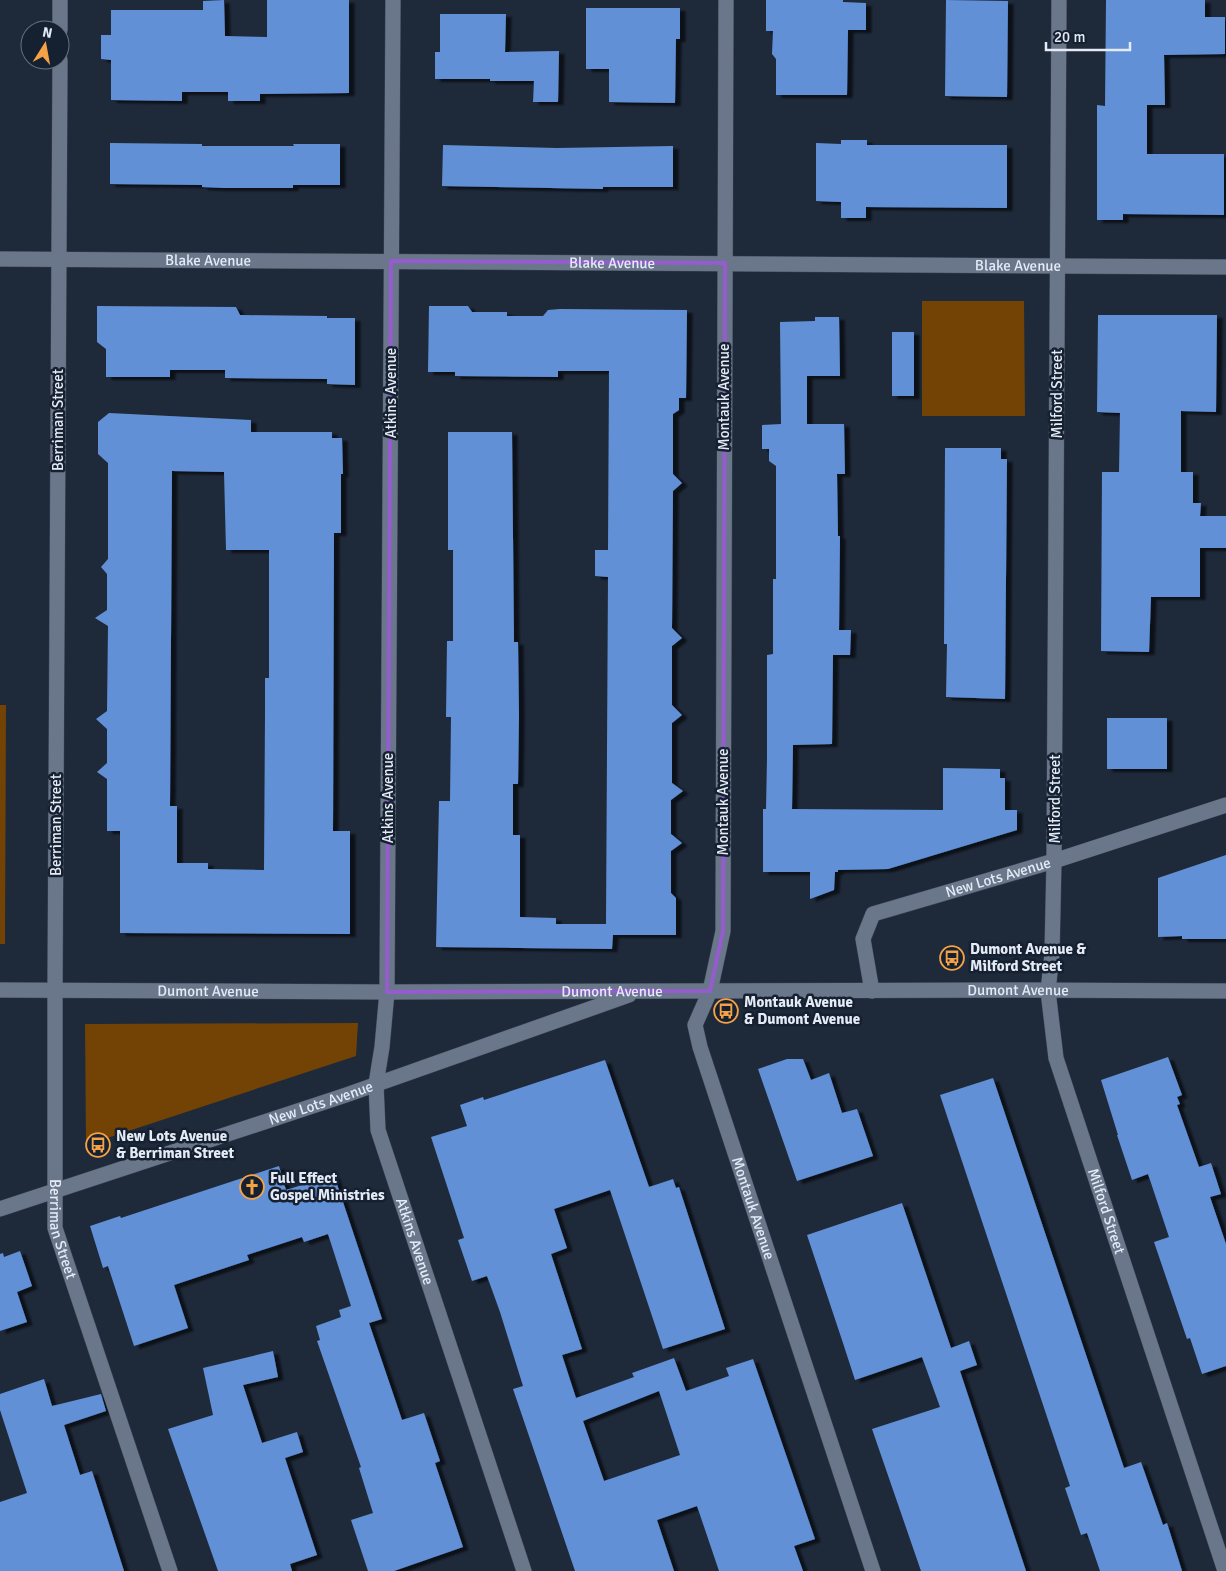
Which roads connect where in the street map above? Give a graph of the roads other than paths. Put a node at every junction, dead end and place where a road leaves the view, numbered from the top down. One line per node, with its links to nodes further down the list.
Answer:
1 (60, 0): 5 (street)
2 (393, 0): 9 (street, Atkins Avenue)
3 (726, 0): 10 (street, Montauk Avenue)
4 (1059, 0): 11 (street, Milford Street)
5 (60, 20)
6 (60, 70): 8 (street, Berriman Street)
7 (0, 259): 8 (street, Blake Avenue)
8 (58, 259): 9 (street, Blake Avenue); 16 (street, Berriman Street)
9 (391, 261): 10 (street, Blake Avenue); 22 (street, Atkins Avenue)
10 (725, 263): 11 (street, Blake Avenue); 18 (street, Montauk Avenue)
11 (1058, 265): 12 (street, Blake Avenue); 14 (street, Milford Street)
12 (1226, 266)
13 (1226, 805): 14 (street, New Lots Avenue)
14 (1054, 862): 19 (street, New Lots Avenue); 20 (street, Milford Street)
15 (0, 990): 16 (street, Dumont Avenue)
16 (55, 990): 22 (street, Dumont Avenue); 24 (street, Berriman Street)
17 (640, 991): 18 (street, Dumont Avenue); 22 (street, Dumont Avenue); 23 (street, New Lots Avenue)
18 (710, 991): 19 (street, Dumont Avenue); 28 (street, Montauk Avenue)
19 (872, 991): 20 (street, Dumont Avenue)
20 (1048, 991): 21 (street, Dumont Avenue); 29 (street, Milford Street)
21 (1226, 991)
22 (387, 992): 23 (street, Atkins Avenue)
23 (376, 1084): 24 (street, New Lots Avenue); 27 (street, Atkins Avenue)
24 (56, 1190): 25 (street, New Lots Avenue); 26 (street, Berriman Street)
25 (0, 1209)
26 (170, 1571)
27 (524, 1571)
28 (873, 1571)
29 (1225, 1571)

